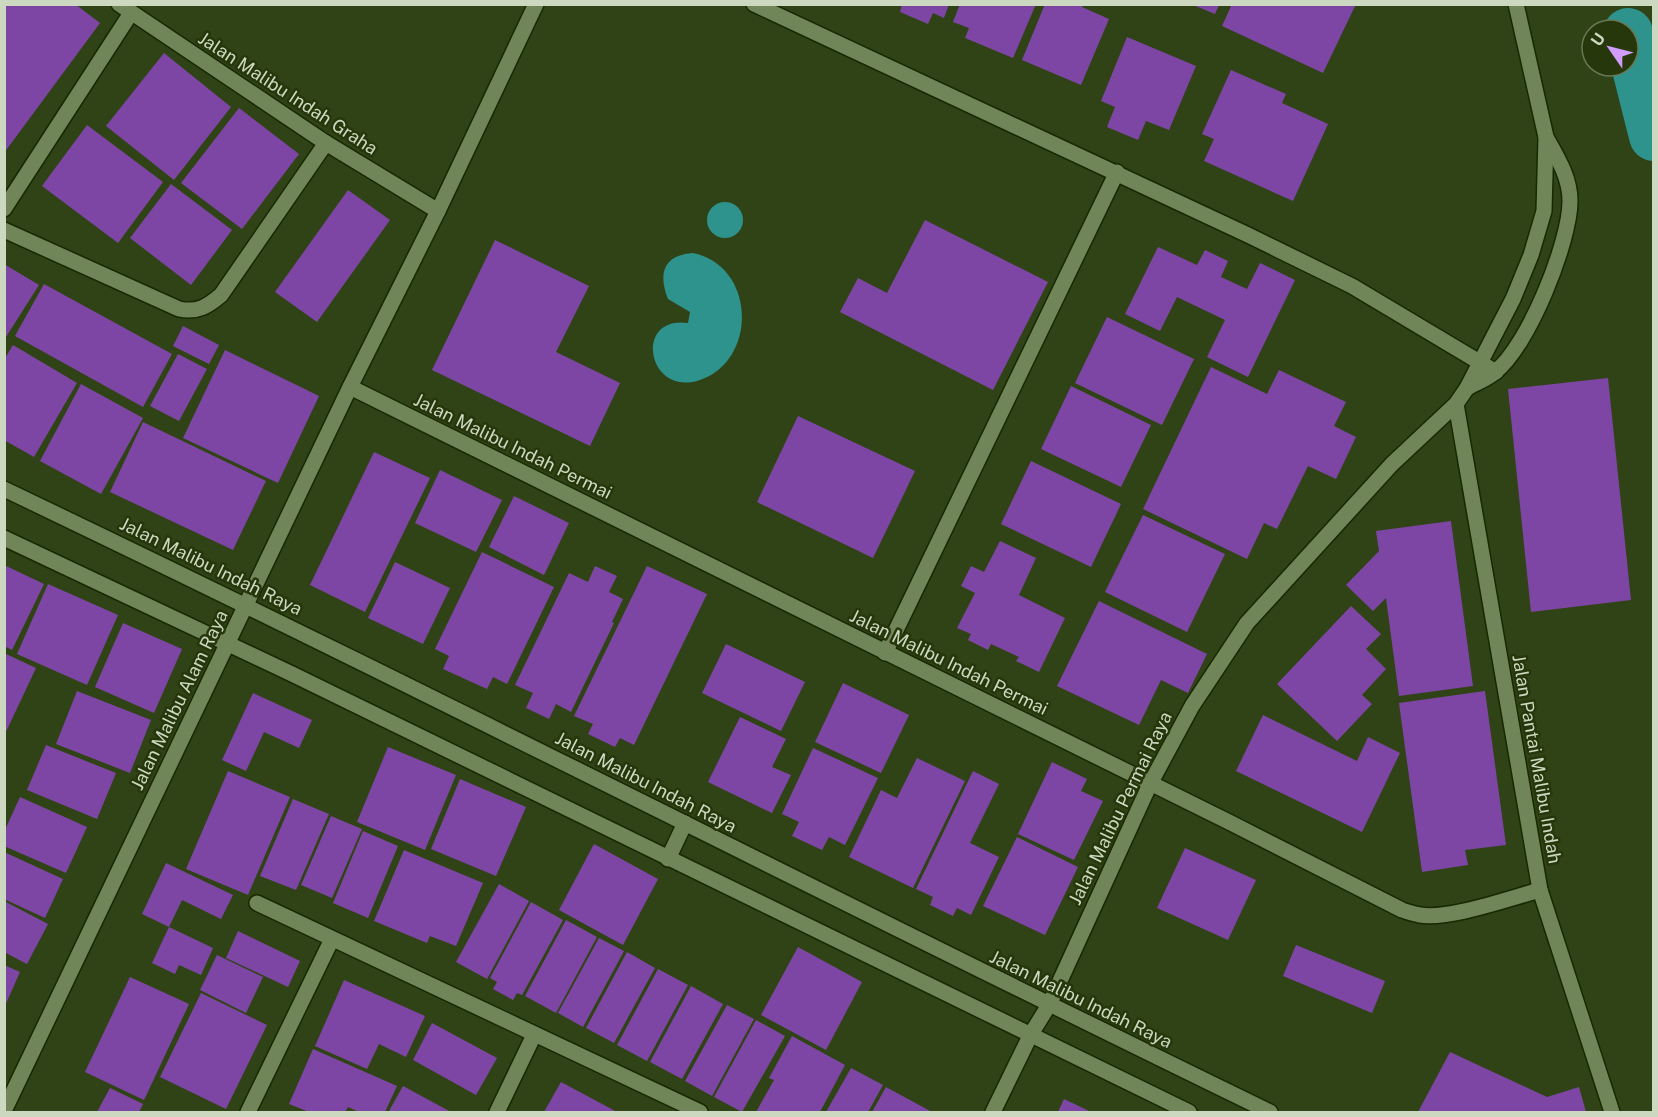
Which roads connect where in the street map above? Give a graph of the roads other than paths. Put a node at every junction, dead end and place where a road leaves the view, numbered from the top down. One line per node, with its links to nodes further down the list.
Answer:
1 (536, 4): 9 (street, Jalan Malibu Alam Raya)
2 (754, 4): 7 (street)
3 (1513, 6): 5 (street)
4 (125, 9): 6 (street, Jalan Malibu Indah Graha); 8 (street)
5 (1546, 137): 11 (street); 12 (street)
6 (326, 143): 9 (street, Jalan Malibu Indah Graha); 10 (street)
7 (1117, 172): 11 (street); 20 (street)
8 (4, 209)
9 (438, 211): 13 (street, Jalan Malibu Alam Raya)
10 (4, 230)
11 (1480, 362): 12 (street); 14 (street)
12 (1496, 372): 14 (street)
13 (350, 387): 18 (street, Jalan Malibu Alam Raya); 20 (street, Jalan Malibu Indah Permai)
14 (1467, 388): 15 (street, Jalan Malibu Permai Raya)
15 (1456, 404): 21 (street, Jalan Malibu Permai Raya); 24 (street, Jalan Pantai Malibu Indah)
16 (4, 489): 18 (street, Jalan Malibu Indah Raya)
17 (4, 538): 19 (street)
18 (246, 605): 19 (street, Jalan Malibu Alam Raya); 22 (street, Jalan Malibu Indah Raya)
19 (228, 644): 23 (street); 30 (street, Jalan Malibu Alam Raya)
20 (885, 652): 21 (street, Jalan Malibu Indah Permai)
21 (1150, 784): 24 (street, Jalan Malibu Indah Permai); 27 (street, Jalan Malibu Permai Raya)
22 (685, 824): 23 (street); 27 (street, Jalan Malibu Indah Raya)
23 (668, 859): 28 (street)
24 (1540, 890): 37 (street, Jalan Pantai Malibu Indah)
25 (257, 903): 26 (street)
26 (332, 939): 29 (street); 31 (street)
27 (1048, 1005): 28 (street, Jalan Malibu Permai Raya); 36 (street, Jalan Malibu Indah Raya)
28 (1031, 1034): 34 (street, Jalan Malibu Permai Raya); 35 (street)
29 (534, 1035): 32 (street); 33 (street)
30 (4, 1111)
31 (248, 1113)
32 (497, 1113)
33 (700, 1113)
34 (993, 1113)
35 (1190, 1113)
36 (1270, 1113)
37 (1612, 1113)

